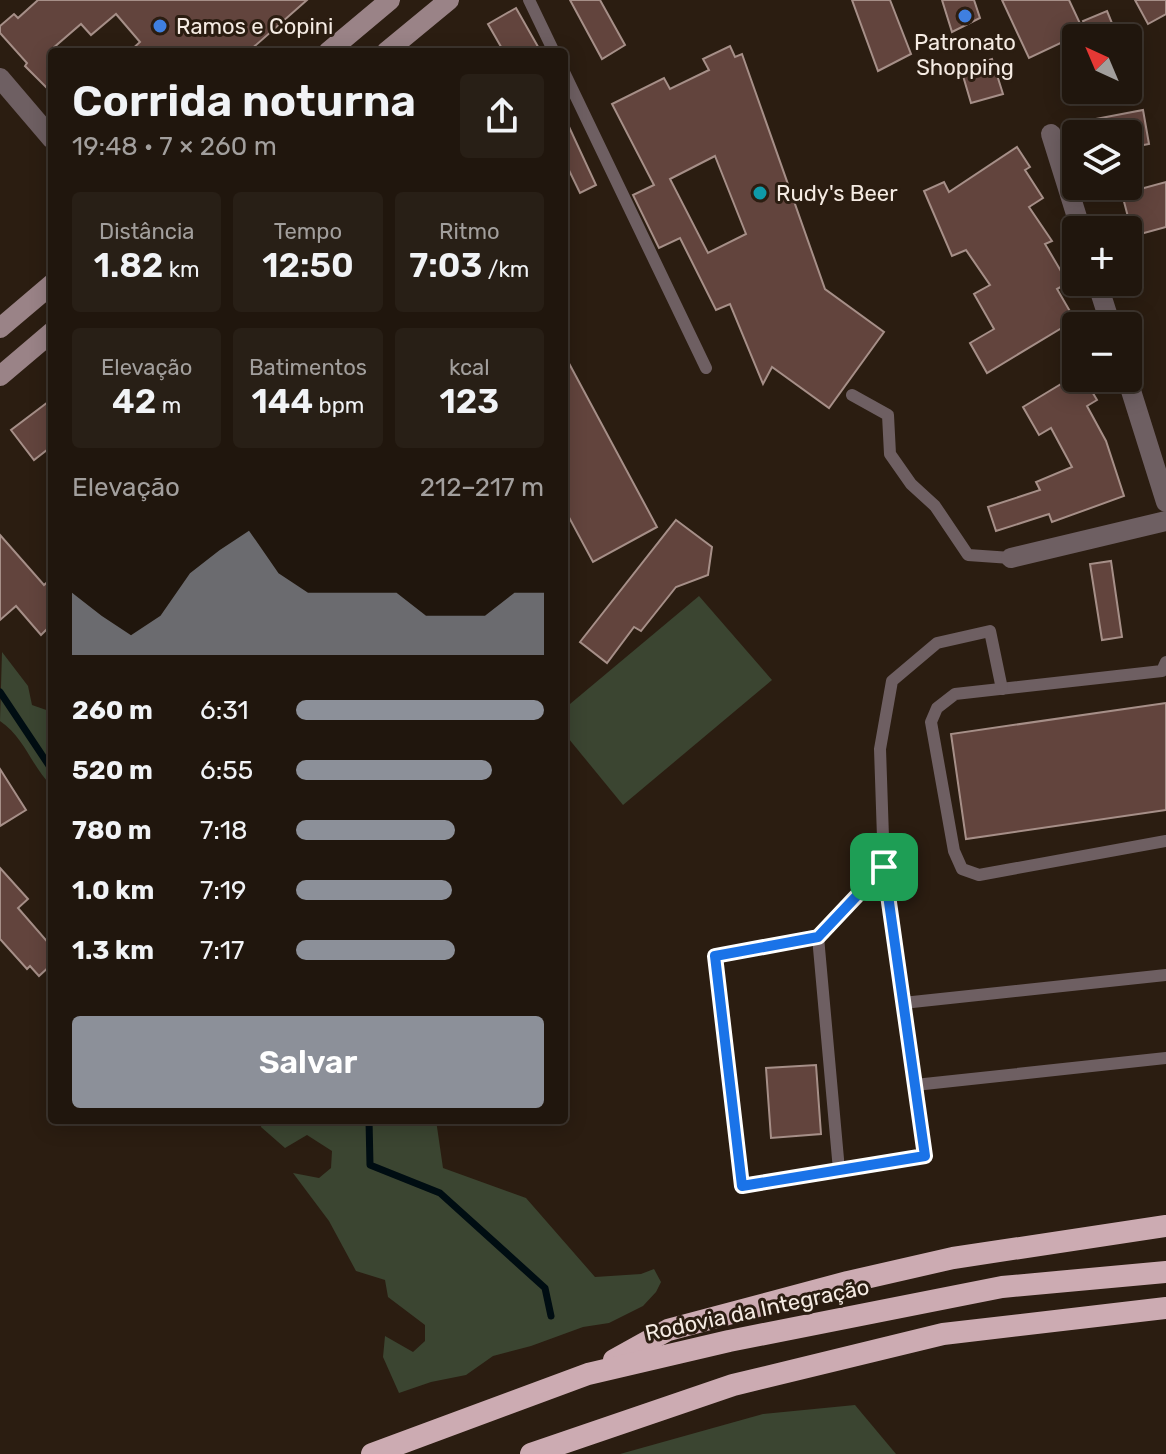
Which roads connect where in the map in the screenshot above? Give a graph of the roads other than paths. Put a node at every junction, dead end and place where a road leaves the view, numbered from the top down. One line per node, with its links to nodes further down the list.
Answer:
1 (390, 0): 4 (main road)
2 (449, 0): 5 (main road)
3 (529, 0): 6 (lane)
4 (333, 48)
5 (391, 48)
6 (552, 48)
7 (0, 78): 9 (street)
8 (568, 80): 15 (lane)
9 (48, 134)
10 (1051, 134): 11 (street)
11 (1077, 216)
12 (48, 287): 13 (main road)
13 (0, 328)
14 (48, 335): 16 (main road)
15 (706, 368)
16 (0, 376)
17 (1131, 392): 19 (street)
18 (852, 395): 21 (lane)
19 (1166, 502)
20 (1166, 521): 21 (street)
21 (1011, 558)
22 (1166, 662): 23 (lane)
23 (1002, 689): 24 (lane); 25 (lane)
24 (1166, 841)
25 (884, 867): 26 (lane); 28 (lane)
26 (818, 937): 31 (lane); 31 (lane)
27 (1166, 975): 28 (lane)
28 (903, 1003): 30 (lane)
29 (1166, 1058): 30 (lane)
30 (915, 1085): 31 (lane)
31 (839, 1170)
32 (1166, 1226): 35 (highway)
33 (1166, 1272): 35 (highway, Rodovia da Integração)
34 (1166, 1308): 37 (highway)
35 (588, 1374): 36 (highway, Rodovia da Integração)
36 (372, 1454)
37 (531, 1454)

